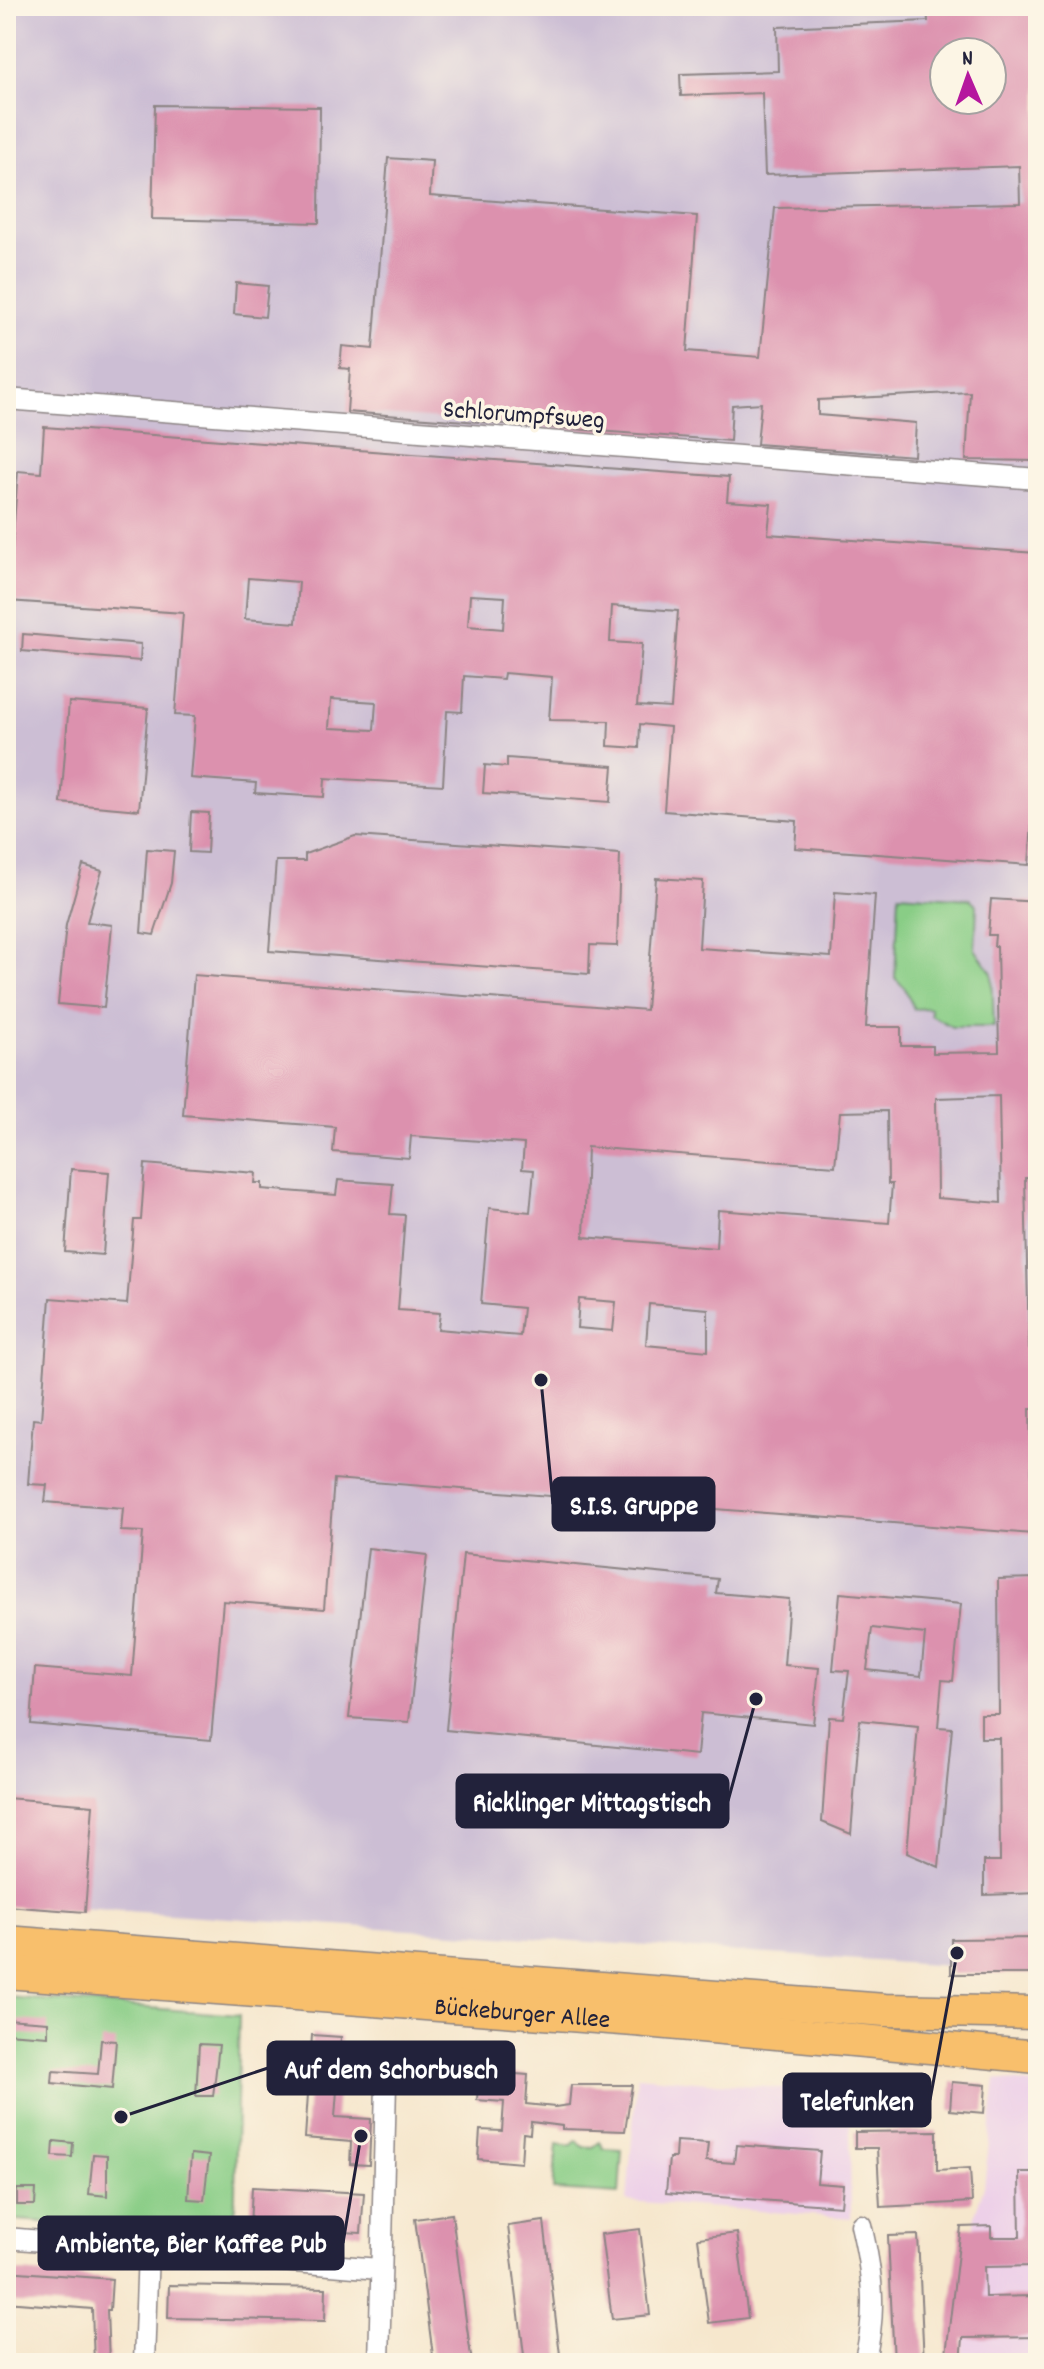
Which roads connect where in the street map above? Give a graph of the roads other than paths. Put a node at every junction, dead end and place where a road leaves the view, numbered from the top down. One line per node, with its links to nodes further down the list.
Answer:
1 (6, 399): 2 (street, Schlorumpfsweg)
2 (1038, 479)
3 (6, 1942): 5 (main road, Bückeburger Allee)
4 (6, 1972): 6 (main road, Bückeburger Allee)
5 (1038, 2013)
6 (1038, 2057)
7 (386, 2084): 11 (street)
8 (861, 2225): 14 (street)
9 (6, 2238): 10 (street)
10 (148, 2250): 11 (street); 12 (street)
11 (379, 2269): 13 (street)
12 (144, 2363)
13 (379, 2363)
14 (864, 2363)

